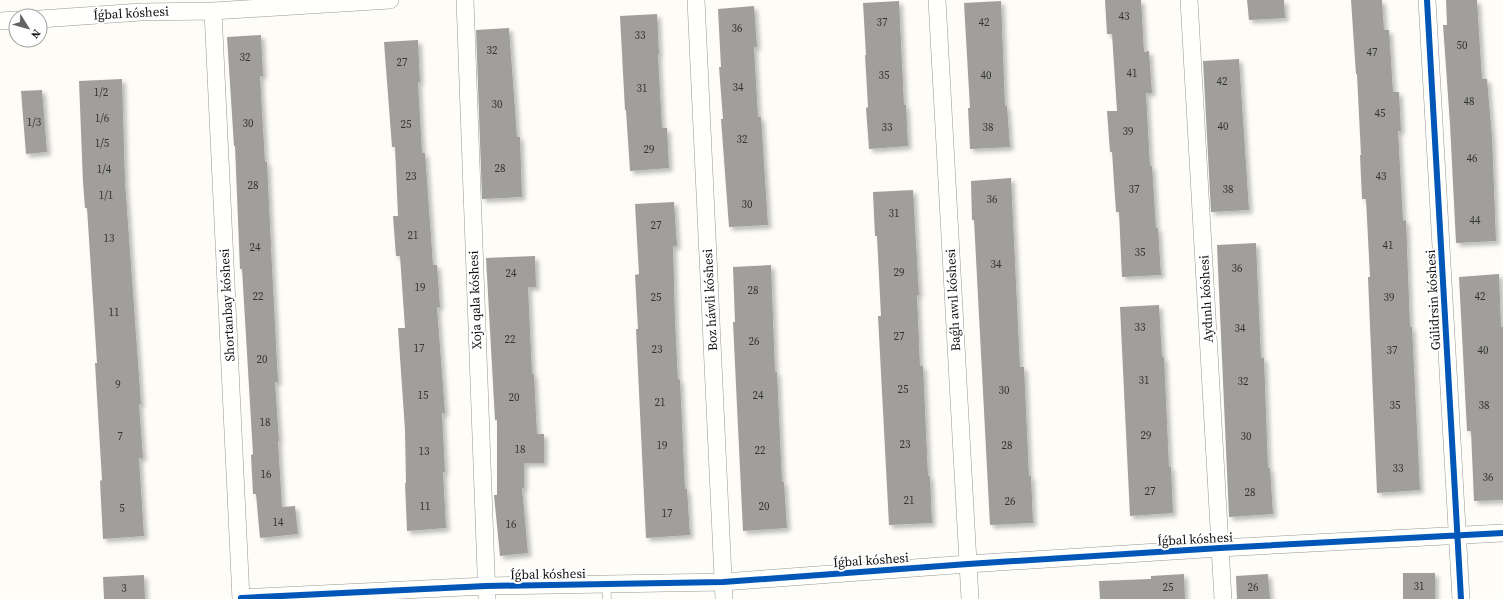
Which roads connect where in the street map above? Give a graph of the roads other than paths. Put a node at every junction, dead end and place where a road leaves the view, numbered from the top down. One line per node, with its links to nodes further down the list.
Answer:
1 (384, 0): 8 (street, Íǵbal kóshesi)
2 (464, 0): 16 (street, Xoja qala kóshesi)
3 (696, 0): 14 (street, Boz háwli kóshesi)
4 (937, 0): 13 (street, Baǵlı awıl kóshesi)
5 (1189, 0): 12 (street, Aydınlı kóshesi)
6 (1427, 0): 11 (street, Gúlidrsin kóshesi)
7 (140, 6): 8 (street, Íǵbal kóshesi); 9 (street, Íǵbal kóshesi)
8 (213, 11): 18 (street, Shortanbay kóshesi)
9 (48, 18)
10 (1503, 533): 11 (street, Íǵbal kóshesi)
11 (1457, 536): 12 (street, Íǵbal kóshesi); 22 (street, Gúlidrsin kóshesi)
12 (1220, 548): 13 (street, Íǵbal kóshesi); 21 (street, Aydınlı kóshesi)
13 (968, 564): 14 (street, Íǵbal kóshesi); 20 (street, Baǵlı awıl kóshesi)
14 (723, 582): 15 (street, Íǵbal kóshesi); 19 (street, Boz háwli kóshesi)
15 (606, 591): 16 (street, Íǵbal kóshesi)
16 (486, 592): 17 (street, Íǵbal kóshesi)
17 (365, 595): 18 (street, Íǵbal kóshesi)
18 (241, 599)
19 (724, 599)
20 (970, 599)
21 (1223, 599)
22 (1461, 599)

